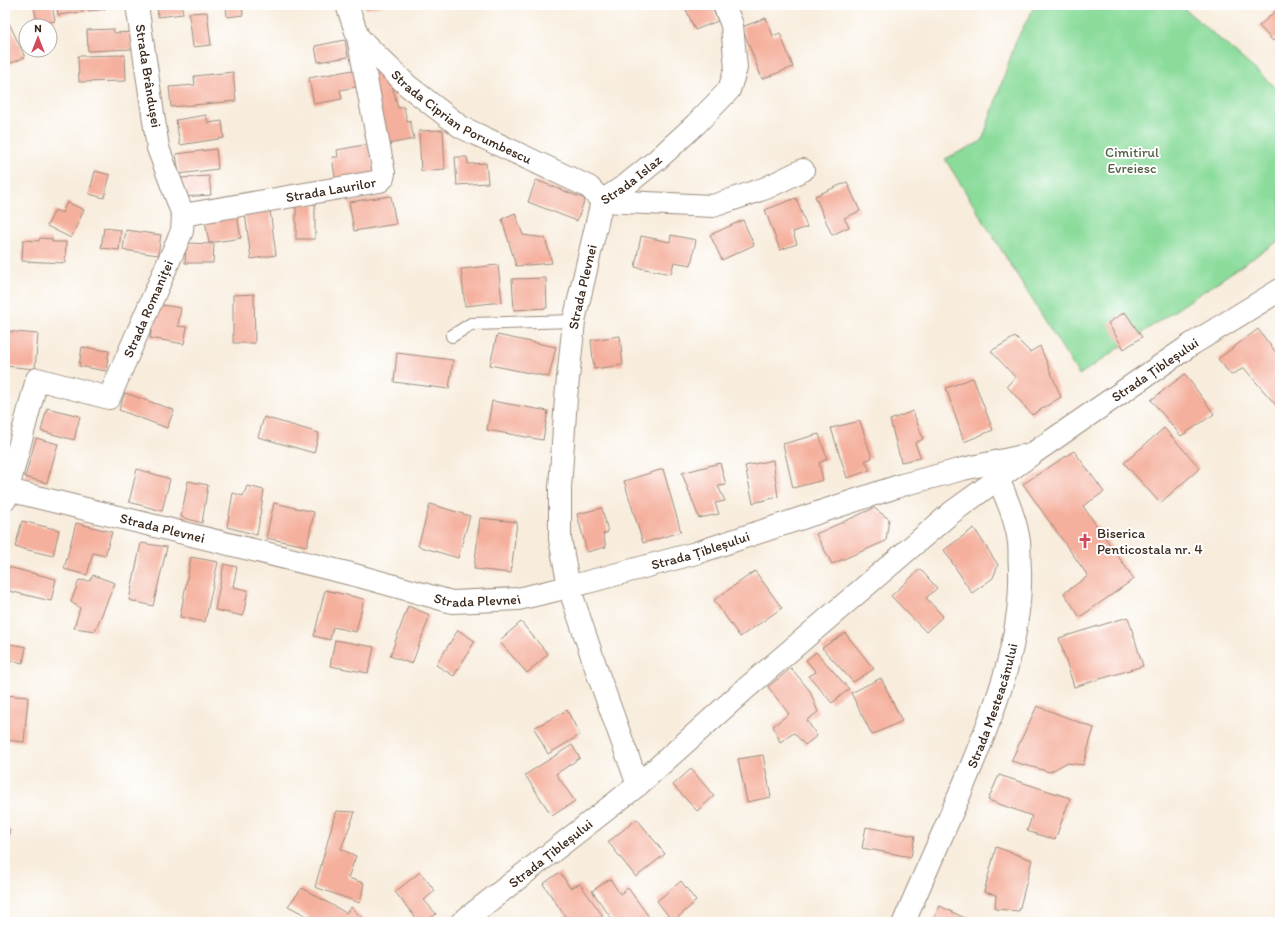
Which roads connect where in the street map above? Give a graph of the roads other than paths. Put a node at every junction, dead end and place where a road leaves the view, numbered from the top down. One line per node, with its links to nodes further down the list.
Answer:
1 (137, 5): 5 (street, Strada Brândușei)
2 (347, 5): 4 (street, Strada Ciprian Porumbescu)
3 (724, 5): 7 (street, Strada Islaz)
4 (358, 37): 7 (street, Strada Ciprian Porumbescu); 8 (street, Strada Laurilor)
5 (158, 148): 8 (street, Strada Romaniței)
6 (804, 170): 7 (street, Strada Islaz)
7 (602, 201): 10 (street, Strada Plevnei)
8 (183, 214): 14 (street, Strada Romaniței)
9 (1280, 290): 12 (street, Strada Țibleșului)
10 (574, 321): 11 (lane); 15 (street, Strada Plevnei)
11 (452, 336)
12 (1032, 454): 13 (street, Strada Țibleșului); 15 (street, Strada Țibleșului)
13 (998, 479): 16 (street, Strada Țibleșului); 18 (street, Strada Mesteacănului)
14 (6, 495): 15 (street, Strada Plevnei)
15 (569, 587): 16 (street)
16 (638, 785): 17 (street, Strada Țibleșului)
17 (462, 922)
18 (904, 922)

